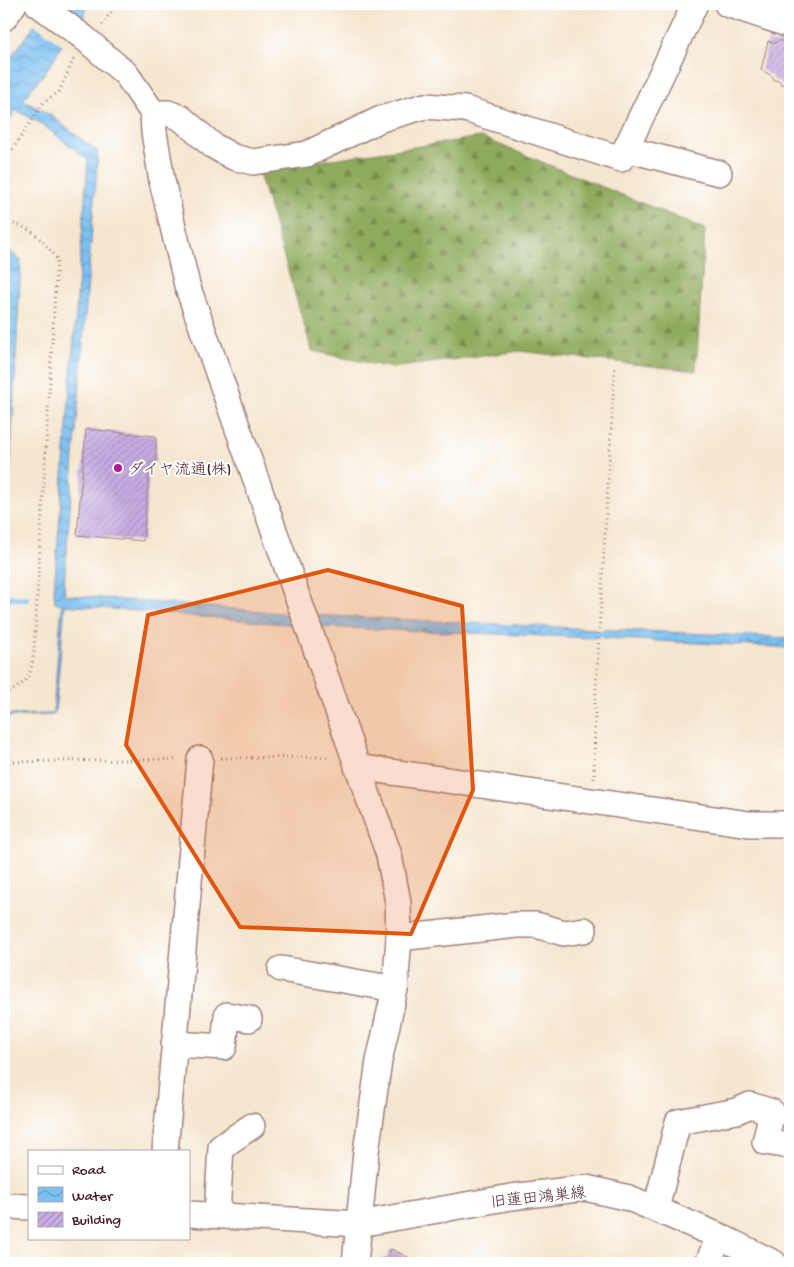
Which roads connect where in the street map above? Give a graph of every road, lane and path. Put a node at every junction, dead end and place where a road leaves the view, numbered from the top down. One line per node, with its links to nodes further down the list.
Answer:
1 (14, 4): 5 (street)
2 (38, 4): 7 (street)
3 (695, 4): 10 (street)
4 (727, 4): 6 (street)
5 (4, 18)
6 (790, 25)
7 (86, 39): 8 (street); 11 (path)
8 (153, 113): 10 (street); 13 (street)
9 (138, 143): 13 (street)
10 (626, 149): 12 (street)
11 (4, 162)
12 (718, 173)
13 (170, 214): 18 (street)
14 (4, 222): 16 (path)
15 (615, 365): 19 (path)
16 (4, 694)
17 (200, 759): 26 (street)
18 (357, 767): 19 (street); 22 (street)
19 (594, 802): 20 (street)
20 (790, 824)
21 (584, 930): 22 (street)
22 (399, 938): 24 (street)
23 (281, 969): 24 (street)
24 (395, 989): 35 (street)
25 (249, 1019): 26 (street)
26 (174, 1044): 29 (street)
27 (252, 1126): 34 (street)
28 (790, 1146): 32 (street)
29 (165, 1150)
30 (4, 1206): 31 (street)
31 (28, 1207)
32 (656, 1208): 35 (street, 旧蓮田鴻巣線); 36 (street, 旧蓮田鴻巣線)
33 (190, 1214): 34 (street, 旧蓮田鴻巣線)
34 (217, 1215): 35 (street, 旧蓮田鴻巣線)
35 (359, 1224): 37 (street)
36 (719, 1236): 38 (street); 39 (street, 旧蓮田鴻巣線)
37 (355, 1263)
38 (708, 1263)
39 (774, 1263)

